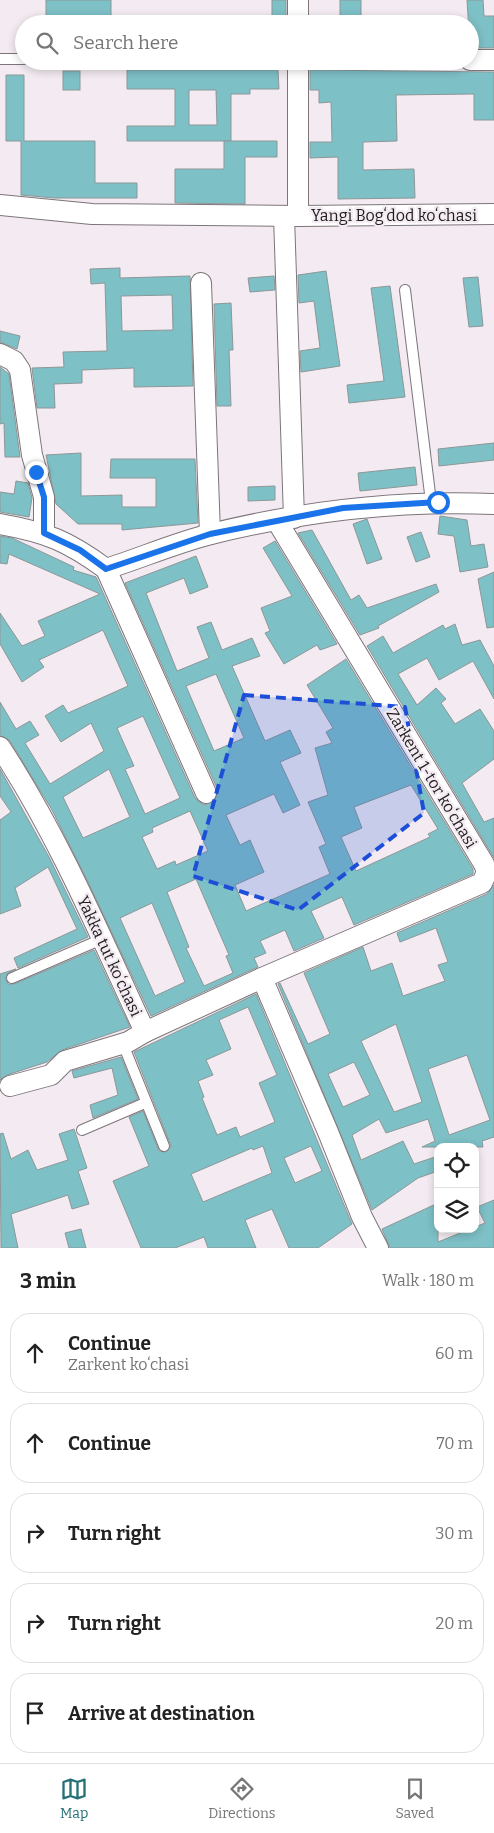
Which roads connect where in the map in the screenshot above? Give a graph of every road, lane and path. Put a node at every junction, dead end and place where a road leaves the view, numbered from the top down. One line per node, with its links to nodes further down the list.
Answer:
1 (298, 0): 2 (street)
2 (298, 15)
3 (0, 59): 4 (lane)
4 (15, 59)
5 (479, 60): 6 (street)
6 (494, 60)
7 (298, 70): 10 (street, Yangi Bogʻdod koʻchasi)
8 (0, 205): 10 (street)
9 (494, 214): 10 (street, Yangi Bogʻdod koʻchasi)
10 (291, 216): 16 (street)
11 (201, 283): 19 (street)
12 (405, 290): 14 (lane)
13 (0, 354): 18 (street)
14 (432, 502): 15 (street); 16 (street)
15 (494, 504)
16 (286, 520): 19 (street); 25 (street, Zarkent 1-tor koʻchasi)
17 (0, 524): 18 (street)
18 (44, 533): 20 (street)
19 (210, 534): 20 (street)
20 (106, 569): 22 (street)
21 (0, 748): 23 (street, Yakka tut koʻchasi)
22 (206, 793)
23 (102, 939): 24 (lane); 26 (street, Yakka tut koʻchasi)
24 (12, 978)
25 (262, 978): 26 (street, Yakka tut koʻchasi); 32 (street)
26 (145, 1032): 27 (street)
27 (123, 1044): 28 (street); 29 (lane)
28 (10, 1086)
29 (145, 1103): 30 (lane); 31 (lane)
30 (82, 1130)
31 (164, 1146)
32 (378, 1248)

